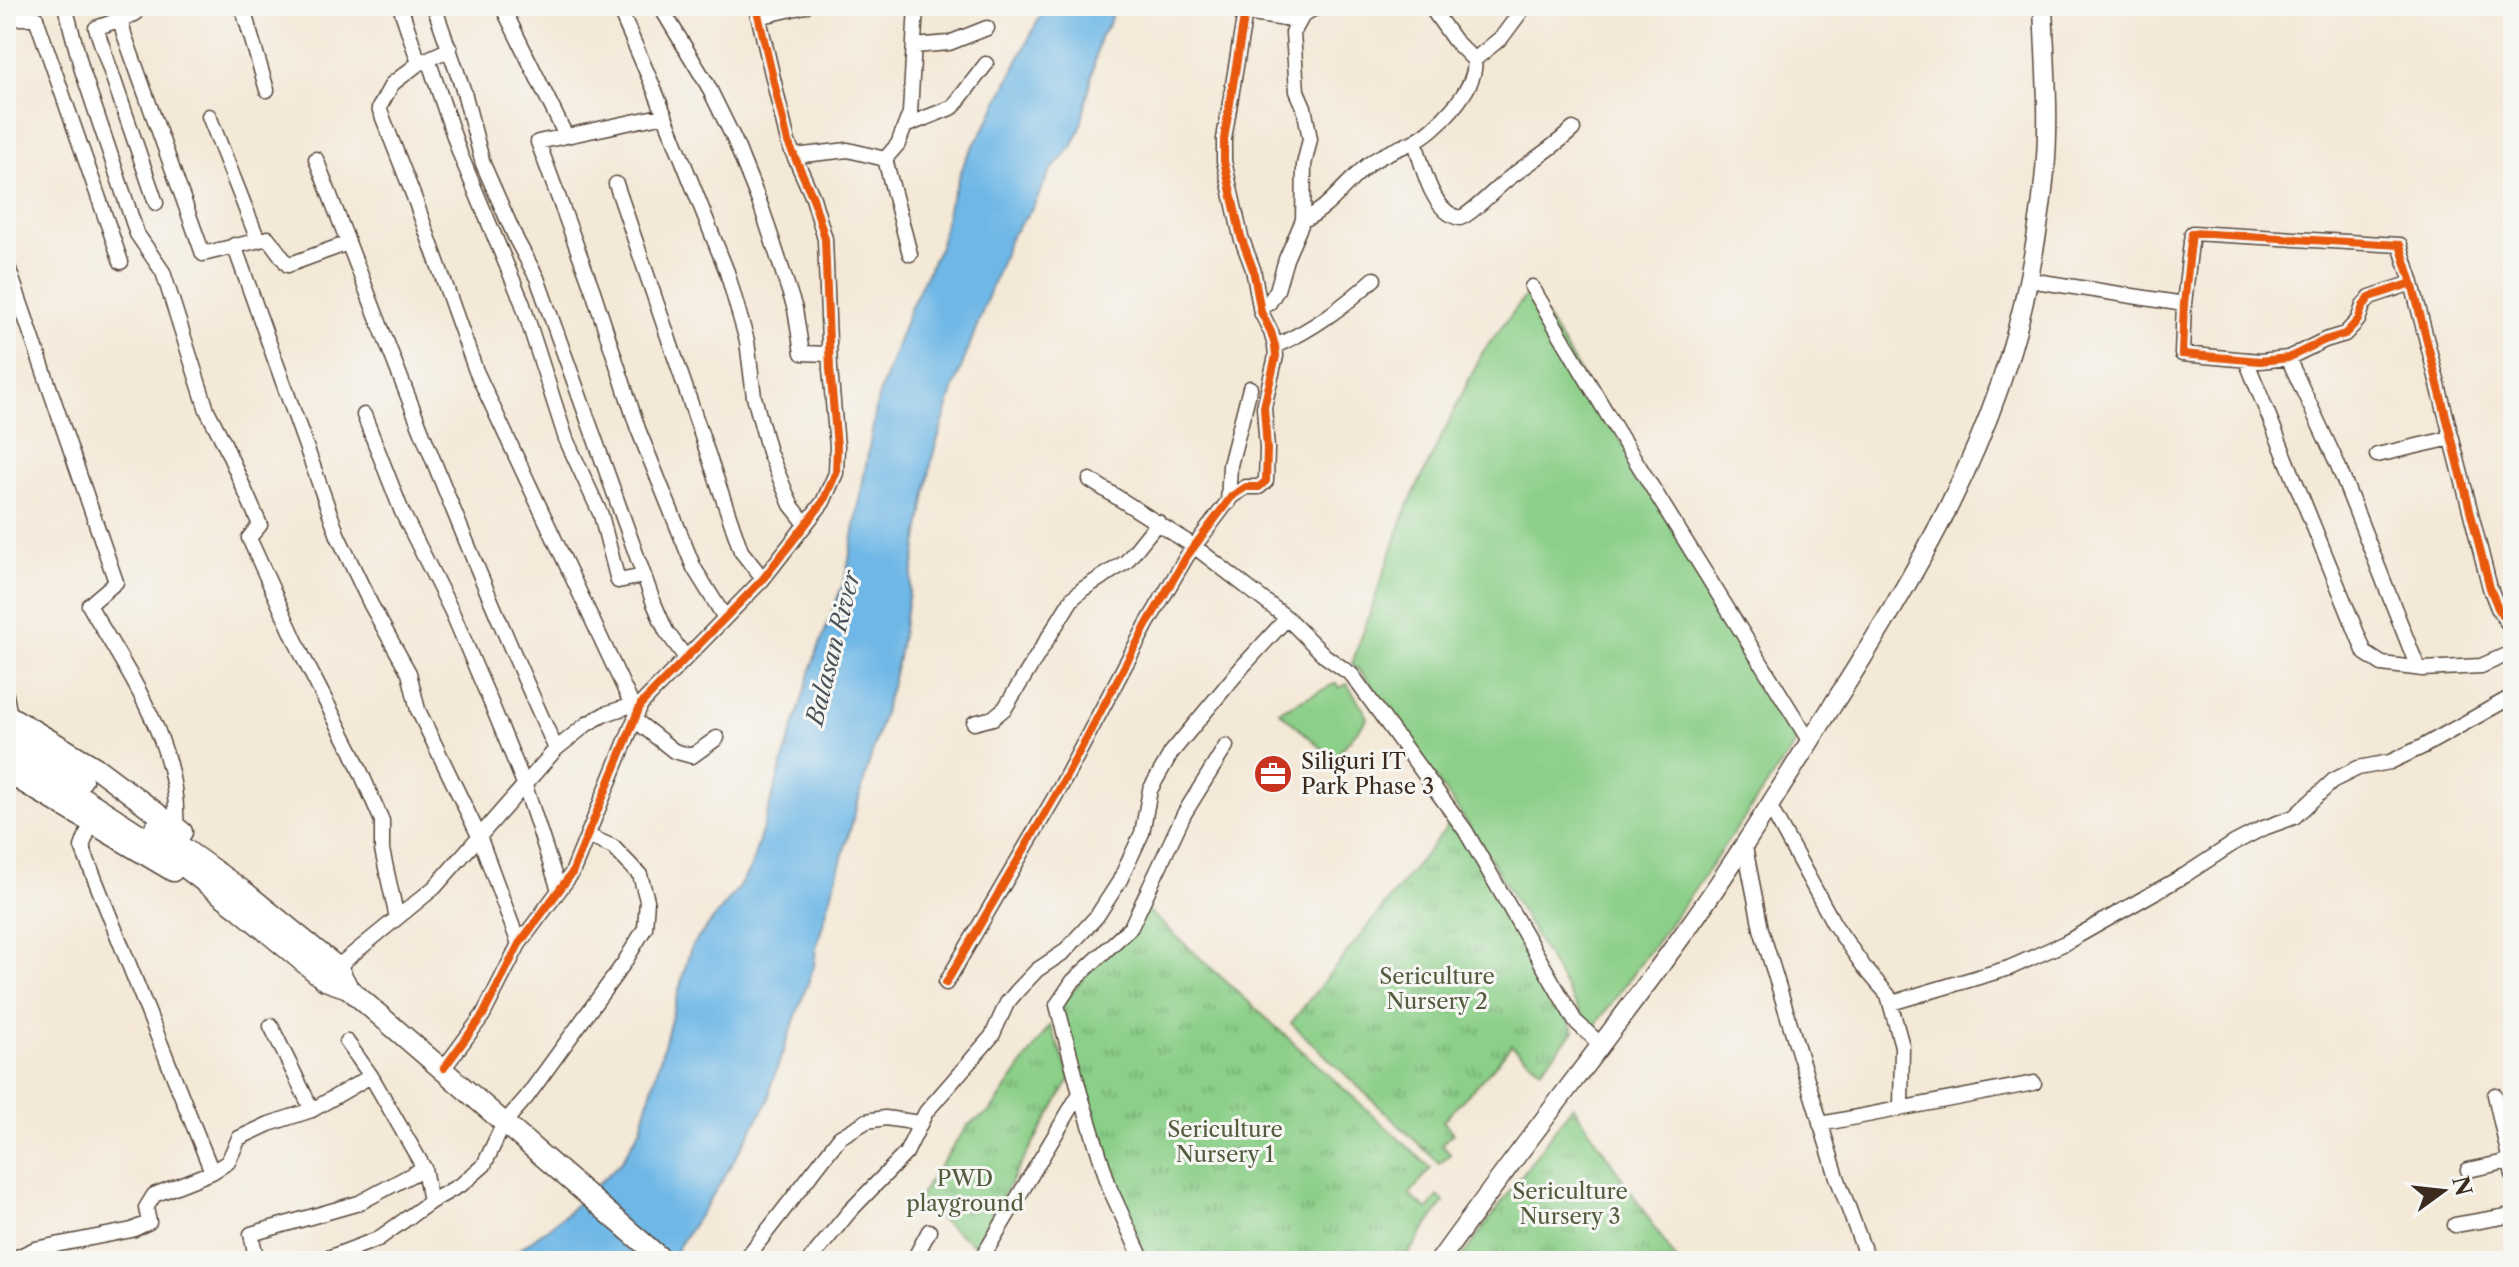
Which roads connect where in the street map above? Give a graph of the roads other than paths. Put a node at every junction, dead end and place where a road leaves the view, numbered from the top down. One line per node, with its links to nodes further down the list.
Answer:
1 (12, 6): 43 (street)
2 (65, 6): 92 (street)
3 (242, 6): 25 (street)
4 (400, 6): 23 (street)
5 (434, 6): 21 (street)
6 (502, 6): 30 (street)
7 (618, 6): 26 (street)
8 (660, 6): 51 (street)
9 (805, 6): 16 (street)
10 (916, 6): 20 (street)
11 (1330, 6): 18 (street)
12 (1430, 6): 22 (street)
13 (1525, 6): 22 (street)
14 (2043, 6): 45 (main road)
15 (1245, 9): 18 (street); 49 (street)
16 (757, 11): 32 (street)
17 (125, 13): 36 (street); 40 (street)
18 (1299, 21): 37 (street)
19 (987, 28): 20 (street)
20 (914, 46): 28 (street)
21 (450, 49): 23 (street); 63 (street)
22 (1474, 60): 31 (street)
23 (424, 61): 63 (street); 73 (street)
24 (986, 64): 28 (street)
25 (267, 90)
26 (665, 115): 30 (street); 61 (street)
27 (209, 116): 38 (street)
28 (905, 126): 34 (street)
29 (1573, 129): 31 (street)
30 (566, 136): 65 (street)
31 (1415, 141): 37 (street)
32 (794, 156): 34 (street); 51 (street)
33 (316, 159): 39 (street)
34 (885, 159): 41 (street)
35 (616, 184): 64 (street)
36 (156, 203)
37 (1303, 220): 49 (street)
38 (258, 240): 39 (street); 40 (street)
39 (348, 243): 79 (street)
40 (234, 245): 87 (street)
41 (910, 254)
42 (6, 261): 86 (street)
43 (121, 262)
44 (1374, 279): 50 (street)
45 (2029, 280): 48 (street); 77 (main road)
46 (2412, 283): 48 (street); 52 (street); 56 (street)
47 (1532, 287): 77 (street)
48 (2184, 304): 53 (street)
49 (1260, 308): 50 (street)
50 (1275, 346): 59 (street)
51 (829, 354): 61 (street)
52 (2288, 358): 53 (street); 70 (street)
53 (2246, 360): 70 (street)
54 (1250, 388): 59 (street)
55 (364, 415): 82 (street)
56 (2452, 438): 57 (street); 67 (street)
57 (2377, 455)
58 (1090, 480): 60 (street)
59 (1228, 503): 62 (street)
60 (1158, 522): 62 (street); 75 (street)
61 (806, 524): 64 (street)
62 (1195, 547): 66 (street); 95 (street)
63 (644, 576): 69 (street)
64 (763, 579): 65 (street)
65 (725, 618): 69 (street)
66 (1287, 618): 100 (street); 109 (street)
67 (2513, 631)
68 (2513, 652): 70 (street)
69 (686, 658): 73 (street)
70 (2418, 668)
71 (6, 695): 74 (street)
72 (2513, 696): 97 (street)
73 (636, 711): 76 (street); 79 (street); 88 (street)
74 (7, 721): 84 (highway); 86 (highway)
75 (974, 723)
76 (717, 738)
77 (1810, 742): 83 (main road)
78 (1226, 746): 104 (street)
79 (556, 749): 82 (street)
80 (6, 753): 84 (highway)
81 (6, 772): 85 (highway)
82 (525, 786): 87 (street); 90 (street)
83 (1770, 807): 89 (main road); 97 (street)
84 (121, 813): 91 (highway)
85 (91, 823): 91 (highway); 114 (street)
86 (176, 828): 91 (highway)
87 (479, 836): 92 (street); 93 (street)
88 (588, 836): 90 (street); 108 (street)
89 (1745, 847): 100 (main road); 110 (street)
90 (559, 890): 93 (street)
91 (242, 900): 94 (highway); 96 (highway)
92 (397, 918): 94 (street)
93 (519, 944): 101 (street)
94 (337, 967): 96 (highway)
95 (946, 983)
96 (348, 988): 101 (highway)
97 (1891, 1003): 106 (street)
98 (271, 1026): 107 (street)
99 (347, 1042): 102 (street)
100 (1600, 1044): 128 (main road)
101 (444, 1068): 108 (highway)
102 (371, 1076): 107 (street); 111 (street)
103 (2034, 1083): 106 (street)
104 (1080, 1093): 126 (street); 127 (street)
105 (2495, 1095): 112 (street)
106 (1901, 1108): 110 (street)
107 (312, 1110): 114 (street)
108 (504, 1123): 115 (street); 122 (highway)
109 (920, 1123): 123 (street); 124 (street)
110 (1820, 1124): 129 (street)
111 (424, 1168): 115 (street); 120 (street)
112 (2512, 1168): 113 (street)
113 (2468, 1170)
114 (212, 1172): 119 (street)
115 (430, 1202): 121 (street)
116 (2513, 1215): 117 (street)
117 (2455, 1225)
118 (929, 1231): 125 (street)
119 (9, 1261)
120 (257, 1261)
121 (320, 1261)
122 (664, 1261)
123 (744, 1261)
124 (809, 1261)
125 (913, 1261)
126 (980, 1261)
127 (1143, 1261)
128 (1439, 1261)
129 (1868, 1261)

